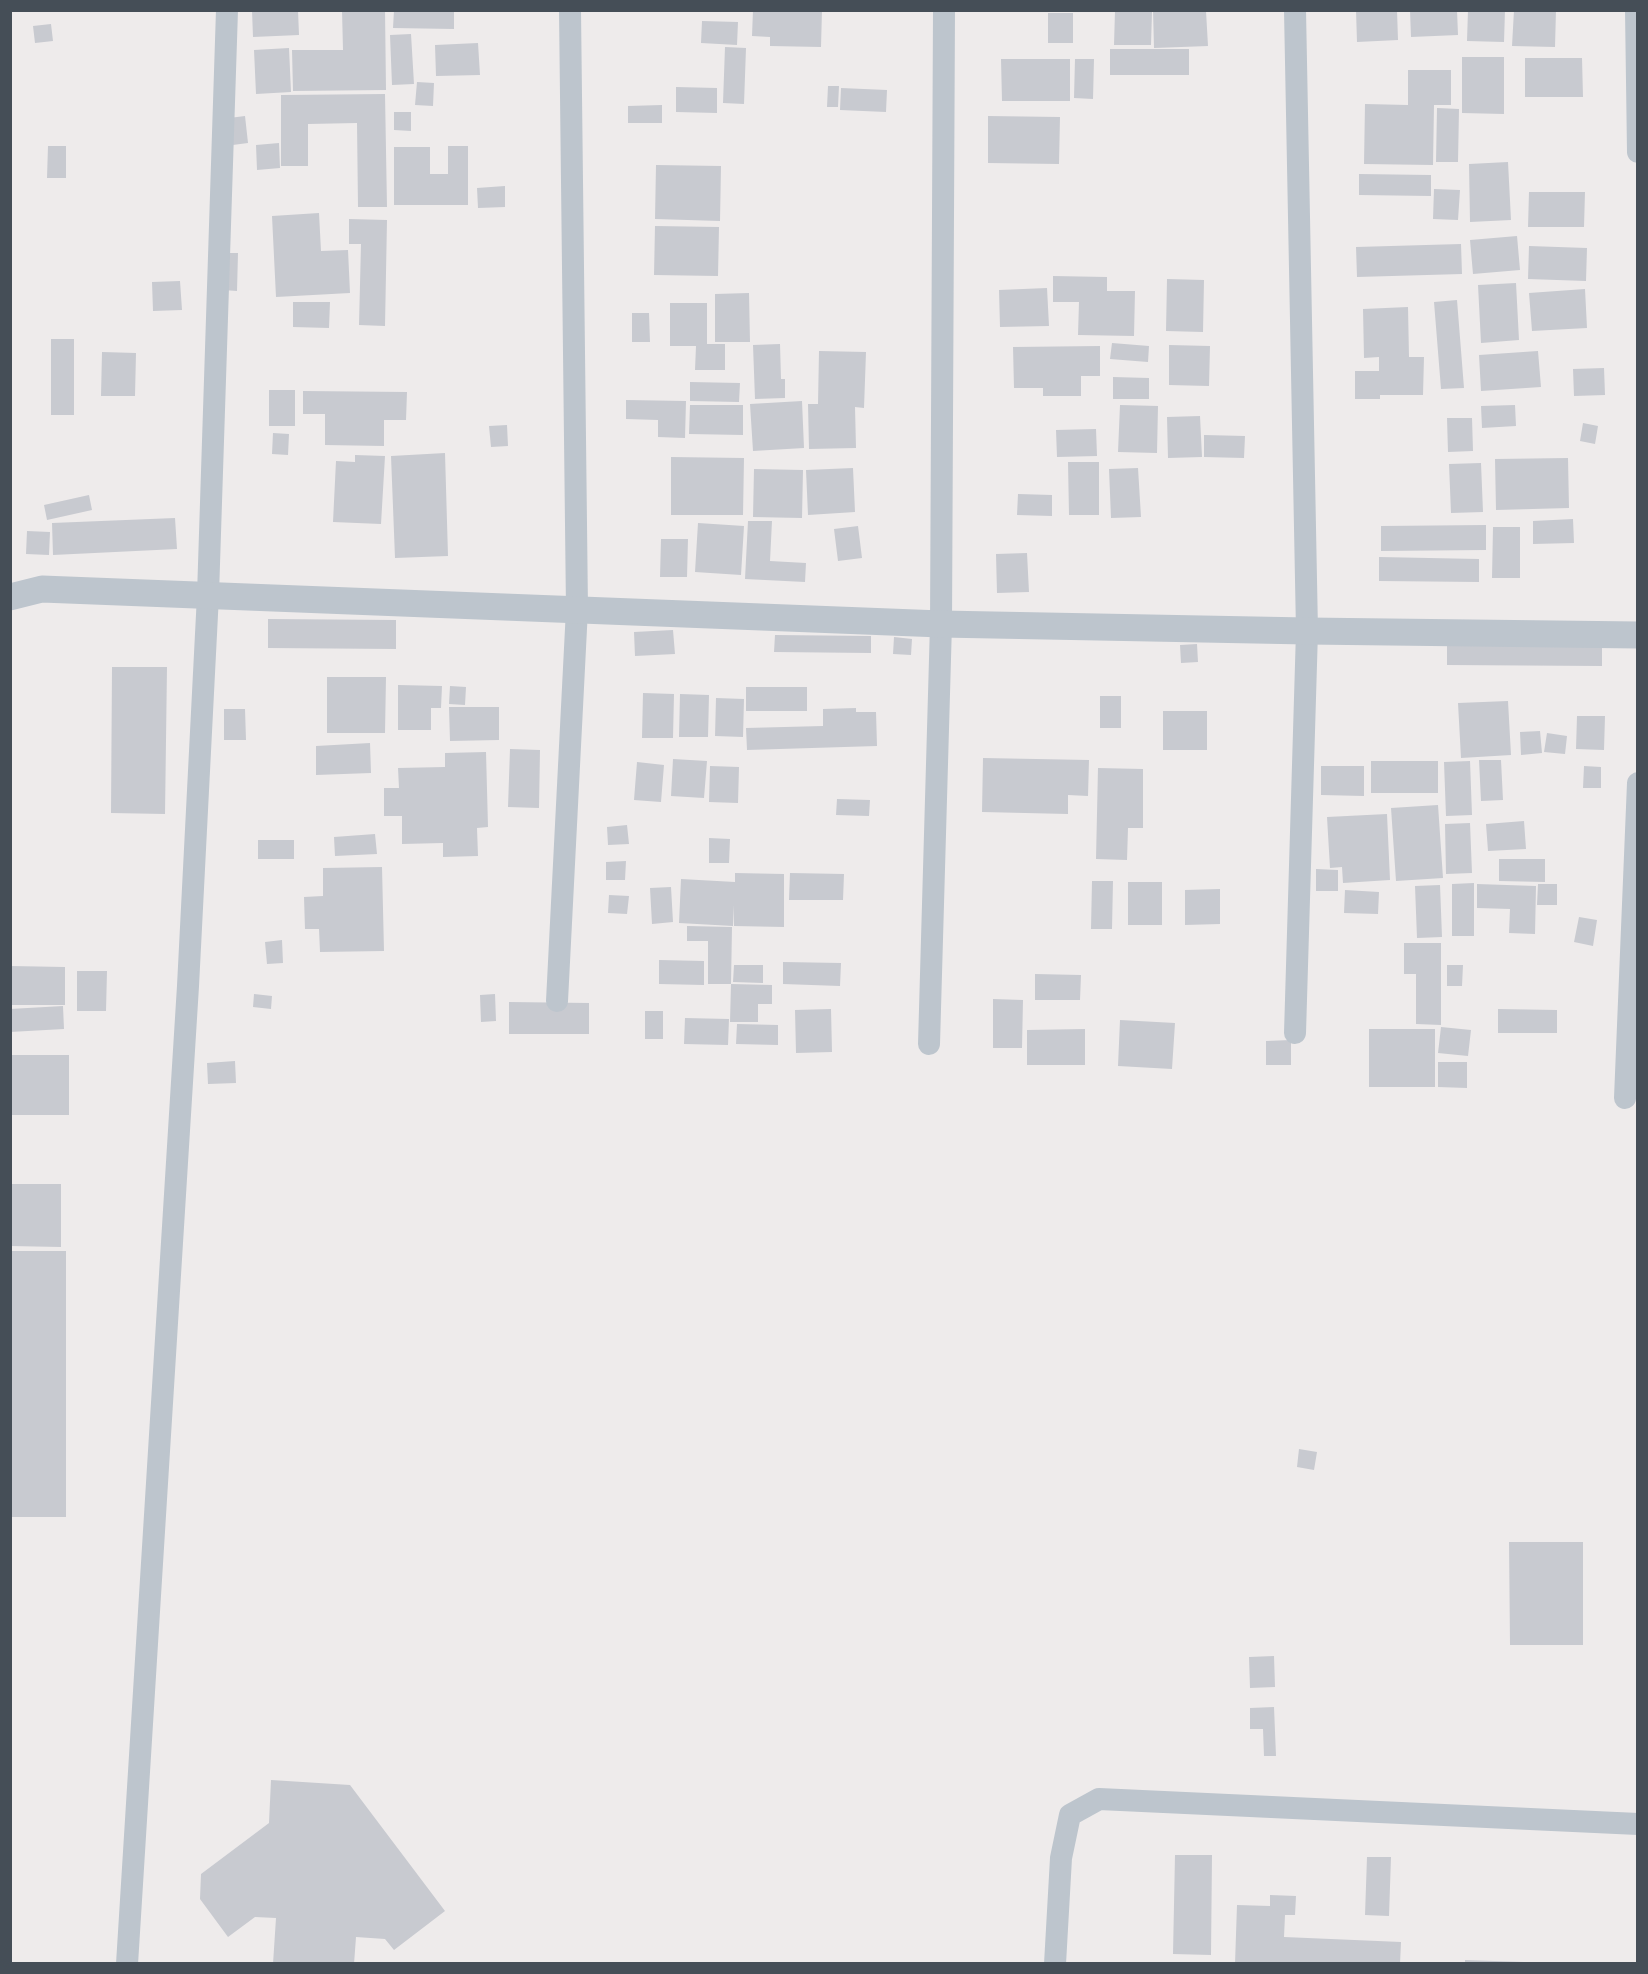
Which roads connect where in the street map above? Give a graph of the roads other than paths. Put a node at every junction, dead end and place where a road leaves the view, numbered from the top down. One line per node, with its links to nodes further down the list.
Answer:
1 (227, 10): 9 (street)
2 (570, 10): 11 (street)
3 (944, 10): 12 (street)
4 (1295, 10): 13 (street)
5 (1636, 10): 6 (street)
6 (1638, 152)
7 (10, 575): 8 (street)
8 (42, 589): 9 (street); 10 (street)
9 (208, 595): 11 (street); 21 (street)
10 (10, 597)
11 (577, 609): 12 (street); 16 (street)
12 (942, 624): 13 (street); 18 (street)
13 (1308, 631): 14 (street); 17 (street)
14 (1638, 634)
15 (1638, 783): 19 (street)
16 (557, 1001)
17 (1295, 1033)
18 (929, 1044)
19 (1625, 1098)
20 (1638, 1824): 22 (street)
21 (128, 1964)
22 (1055, 1964)

